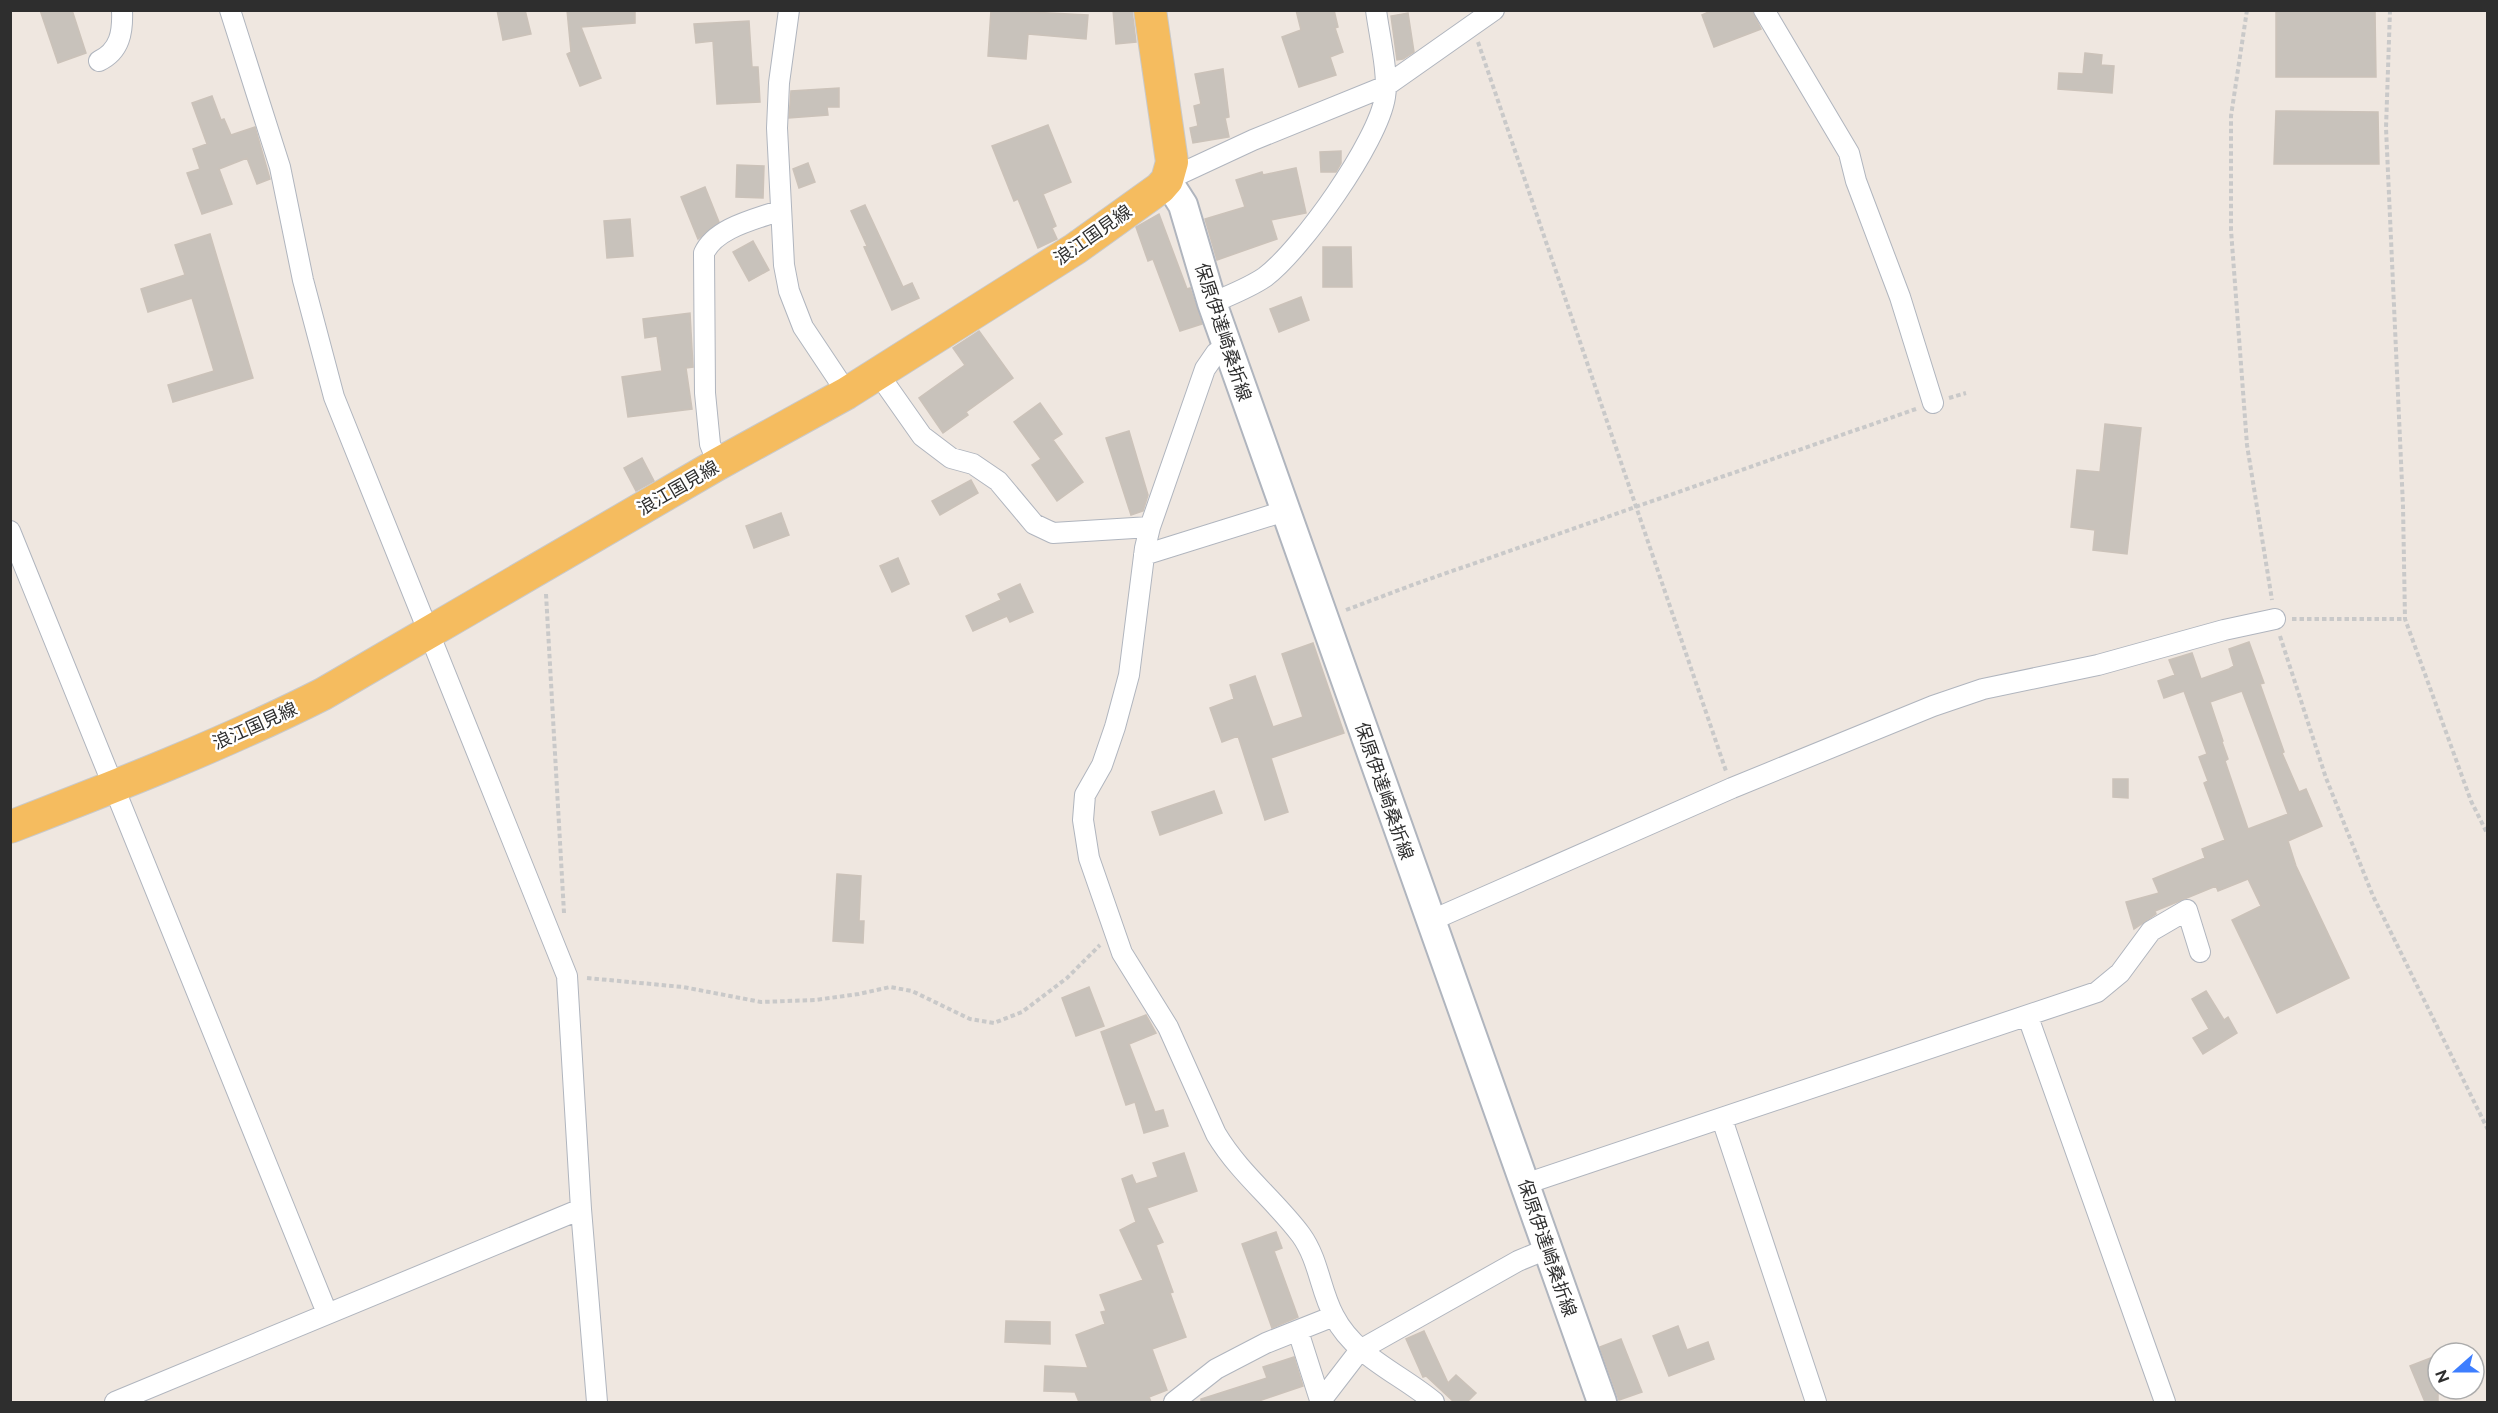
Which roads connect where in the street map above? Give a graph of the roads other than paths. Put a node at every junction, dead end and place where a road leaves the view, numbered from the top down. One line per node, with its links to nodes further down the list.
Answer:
1 (122, 10): 8 (street)
2 (230, 10): 23 (street)
3 (789, 10): 11 (street)
4 (1150, 10): 10 (main road)
5 (1377, 10): 9 (street)
6 (1494, 10): 9 (street)
7 (1764, 10): 16 (street)
8 (99, 61)
9 (1386, 86): 10 (street); 12 (street)
10 (1167, 180): 12 (main road, 保原伊達崎桑折線); 14 (main road, 浪江国見線)
11 (782, 210): 15 (street); 17 (street)
12 (1212, 303): 13 (main road, 保原伊達崎桑折線)
13 (1227, 345): 18 (main road, 保原伊達崎桑折線); 19 (street)
14 (877, 372): 15 (main road, 浪江国見線); 19 (street)
15 (847, 393): 17 (main road, 浪江国見線)
16 (1933, 403)
17 (718, 464): 23 (main road, 浪江国見線)
18 (1285, 511): 21 (street); 26 (main road, 保原伊達崎桑折線)
19 (1150, 528): 21 (street)
20 (10, 531): 24 (street)
21 (1144, 555): 34 (street)
22 (2275, 619): 26 (street)
23 (427, 632): 24 (main road, 浪江国見線); 31 (street)
24 (114, 787): 25 (main road, 浪江国見線); 33 (street)
25 (10, 828)
26 (1430, 921): 30 (main road, 保原伊達崎桑折線)
27 (2200, 952): 28 (street)
28 (2028, 1017): 29 (street); 44 (street)
29 (1722, 1119): 30 (street); 43 (street)
30 (1525, 1184): 32 (main road, 保原伊達崎桑折線)
31 (581, 1209): 33 (street); 39 (street)
32 (1547, 1249): 36 (street); 42 (main road, 保原伊達崎桑折線)
33 (327, 1313): 38 (street)
34 (1334, 1316): 35 (street); 36 (street)
35 (1298, 1330): 37 (street); 40 (street)
36 (1360, 1350): 37 (street); 41 (street)
37 (1320, 1401)
38 (115, 1402)
39 (597, 1402)
40 (1174, 1402)
41 (1434, 1402)
42 (1602, 1402)
43 (1816, 1402)
44 (2165, 1402)

